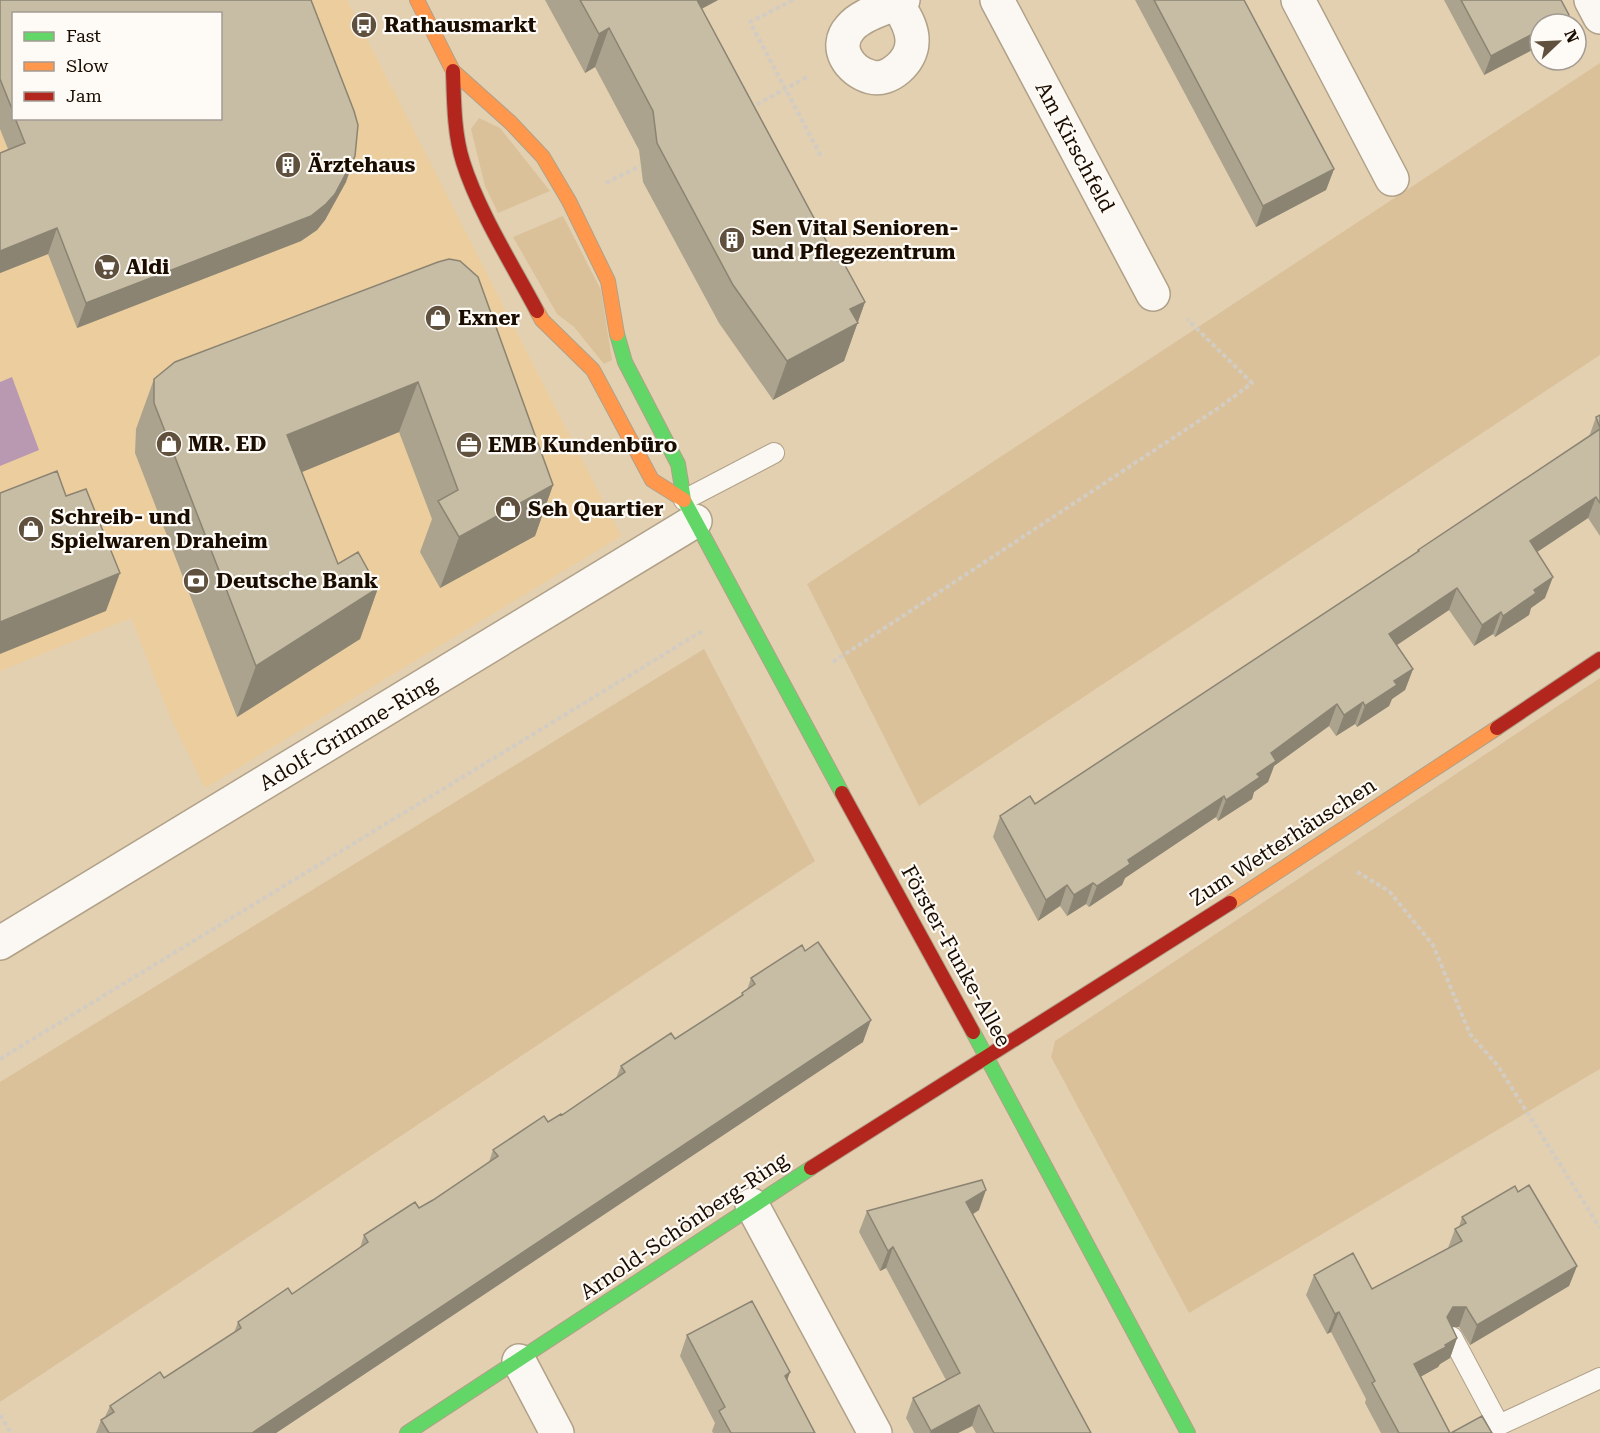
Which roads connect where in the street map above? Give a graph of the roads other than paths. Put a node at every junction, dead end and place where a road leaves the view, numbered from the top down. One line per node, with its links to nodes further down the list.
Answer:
1 (417, 0): 7 (street, Förster-Funke-Allee)
2 (997, 0): 9 (street, Am Kirschfeld)
3 (1298, 0): 8 (street)
4 (1591, 0): 6 (street)
5 (900, 2): 5 (street)
6 (1600, 17)
7 (453, 71): 11 (street, Förster-Funke-Allee); 11 (street, Förster-Funke-Allee)
8 (1392, 179)
9 (1153, 294)
10 (774, 453): 11 (lane)
11 (690, 511): 13 (street, Adolf-Grimme-Ring); 14 (street, Förster-Funke-Allee)
12 (1600, 659): 14 (street, Zum Wetterhäuschen)
13 (0, 943)
14 (987, 1058): 15 (street, Arnold-Schönberg-Ring); 22 (street, Förster-Funke-Allee)
15 (752, 1205): 17 (street, Arnold-Schönberg-Ring); 21 (street)
16 (1452, 1337): 18 (lane)
17 (519, 1361): 19 (street, Arnold-Schönberg-Ring); 20 (street)
18 (1600, 1378)
19 (407, 1433)
20 (557, 1433)
21 (875, 1433)
22 (1188, 1433)

